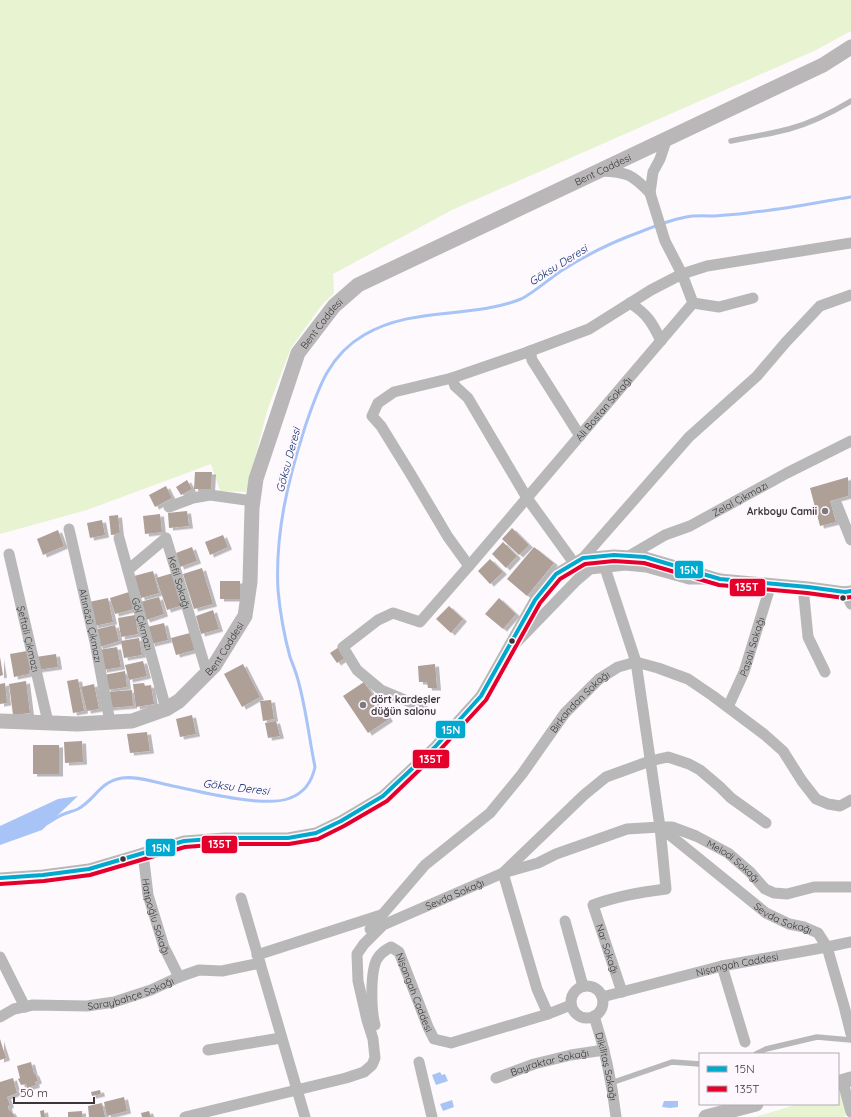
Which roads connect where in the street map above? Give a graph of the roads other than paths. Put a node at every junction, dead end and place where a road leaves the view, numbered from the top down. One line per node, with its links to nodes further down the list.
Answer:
1 (851, 47): 3 (street, Bent Caddesi)
2 (850, 101): 4 (lane)
3 (667, 138): 5 (street, Bent Caddesi); 6 (street)
4 (731, 141)
5 (597, 171): 6 (street); 19 (street, Bent Caddesi)
6 (650, 193): 8 (street)
7 (851, 243): 8 (street)
8 (682, 274): 11 (street); 12 (street)
9 (851, 295): 27 (street)
10 (752, 298): 12 (street)
11 (630, 303): 13 (street); 14 (street)
12 (693, 303): 13 (street, Ali Bostan Sokağı)
13 (661, 341): 16 (street, Ali Bostan Sokağı)
14 (530, 351): 15 (street); 16 (street)
15 (452, 378): 18 (street); 28 (street)
16 (580, 436): 18 (street, Ali Bostan Sokağı)
17 (851, 441): 26 (street, Zelal Çıkmazı)
18 (527, 498): 27 (street); 28 (street, Ali Bostan Sokağı)
19 (253, 501): 21 (street); 39 (street, Bent Caddesi)
20 (837, 505): 24 (street)
21 (169, 507)
22 (69, 529): 45 (street, Altınözü Çıkmazı)
23 (119, 538): 30 (street, Göl Çıkmazı)
24 (851, 540)
25 (9, 554): 44 (street, Şeftali Çıkmazı)
26 (629, 556): 27 (street); 31 (street)
27 (579, 560): 36 (street)
28 (469, 566): 40 (street, Ali Bostan Sokağı)
29 (605, 568): 31 (street); 36 (street); 37 (street)
30 (128, 570): 39 (street, Kefil Sokağı); 42 (street, Göl Çıkmazı)
31 (720, 579): 32 (street)
32 (771, 584): 33 (street); 41 (street, Paşalı Sokağı)
33 (803, 587): 34 (street); 38 (street)
34 (848, 591): 35 (street)
35 (851, 604)
36 (502, 658): 50 (street)
37 (636, 662): 41 (street, Birkandan Sokağı); 46 (street); 55 (street, Birkandan Sokağı)
38 (825, 672)
39 (207, 673): 42 (street, Bent Caddesi)
40 (422, 707)
41 (728, 707): 47 (street, Birkandan Sokağı)
42 (166, 709): 45 (street, Bent Caddesi)
43 (0, 721): 44 (street, Bent Caddesi)
44 (48, 722): 45 (street, Bent Caddesi)
45 (110, 722)
46 (650, 761): 48 (street); 49 (street); 51 (street)
47 (851, 800)
48 (766, 823)
49 (660, 827): 51 (street, Sevda Sokaḡı); 53 (street, Melodi Sokağı); 58 (street, Sevda Sokaḡı); 65 (street, Nar Sokağı)
50 (143, 853): 52 (street); 63 (street, Hatipoğlu Sokağı)
51 (503, 873): 59 (street, Sevda Sokaḡı); 70 (street)
52 (0, 878)
53 (851, 887)
54 (241, 898): 61 (street)
55 (382, 914): 59 (street, Birkandan Sokağı); 61 (street, Saraybahçe Sokağı)
56 (565, 921): 64 (street)
57 (851, 942): 58 (street, Nişangah Caddesi)
58 (827, 947): 62 (street, Nişangah Caddesi); 68 (street)
59 (357, 954): 80 (street)
60 (0, 957): 69 (street)
61 (258, 959): 63 (street, Saraybahçe Sokağı); 74 (street)
62 (722, 966): 65 (street, Nişangah Caddesi); 76 (street)
63 (179, 977): 69 (street, Saraybahçe Sokağı)
64 (583, 986): 66 (street); 67 (street)
65 (622, 992): 66 (street, Nişangah Caddesi)
66 (602, 997): 71 (street)
67 (571, 1005): 70 (street, Nişangah Caddesi); 71 (street)
68 (848, 1005): 73 (street)
69 (24, 1007): 72 (street, Saraybahçe Sokağı)
70 (548, 1014): 80 (street, Nişangah Caddesi)
71 (594, 1016): 78 (street, Dikilitaş Sokağı)
72 (0, 1017)
73 (851, 1034)
74 (281, 1038): 77 (street); 86 (street)
75 (851, 1040): 79 (lane)
76 (745, 1042)
77 (208, 1050)
78 (604, 1050): 83 (street, Bayraktar Sokağı); 85 (street, Dikilitaş Sokağı)
79 (758, 1053)
80 (375, 1056): 86 (street)
81 (419, 1062): 91 (street)
82 (699, 1064): 85 (lane)
83 (496, 1078)
84 (844, 1081): 88 (street)
85 (611, 1083): 92 (street, Dikilitaş Sokağı)
86 (296, 1089): 89 (street); 90 (street)
87 (752, 1105): 93 (street)
88 (851, 1112)
89 (185, 1117)
90 (305, 1117)
91 (432, 1117)
92 (616, 1117)
93 (706, 1117)

